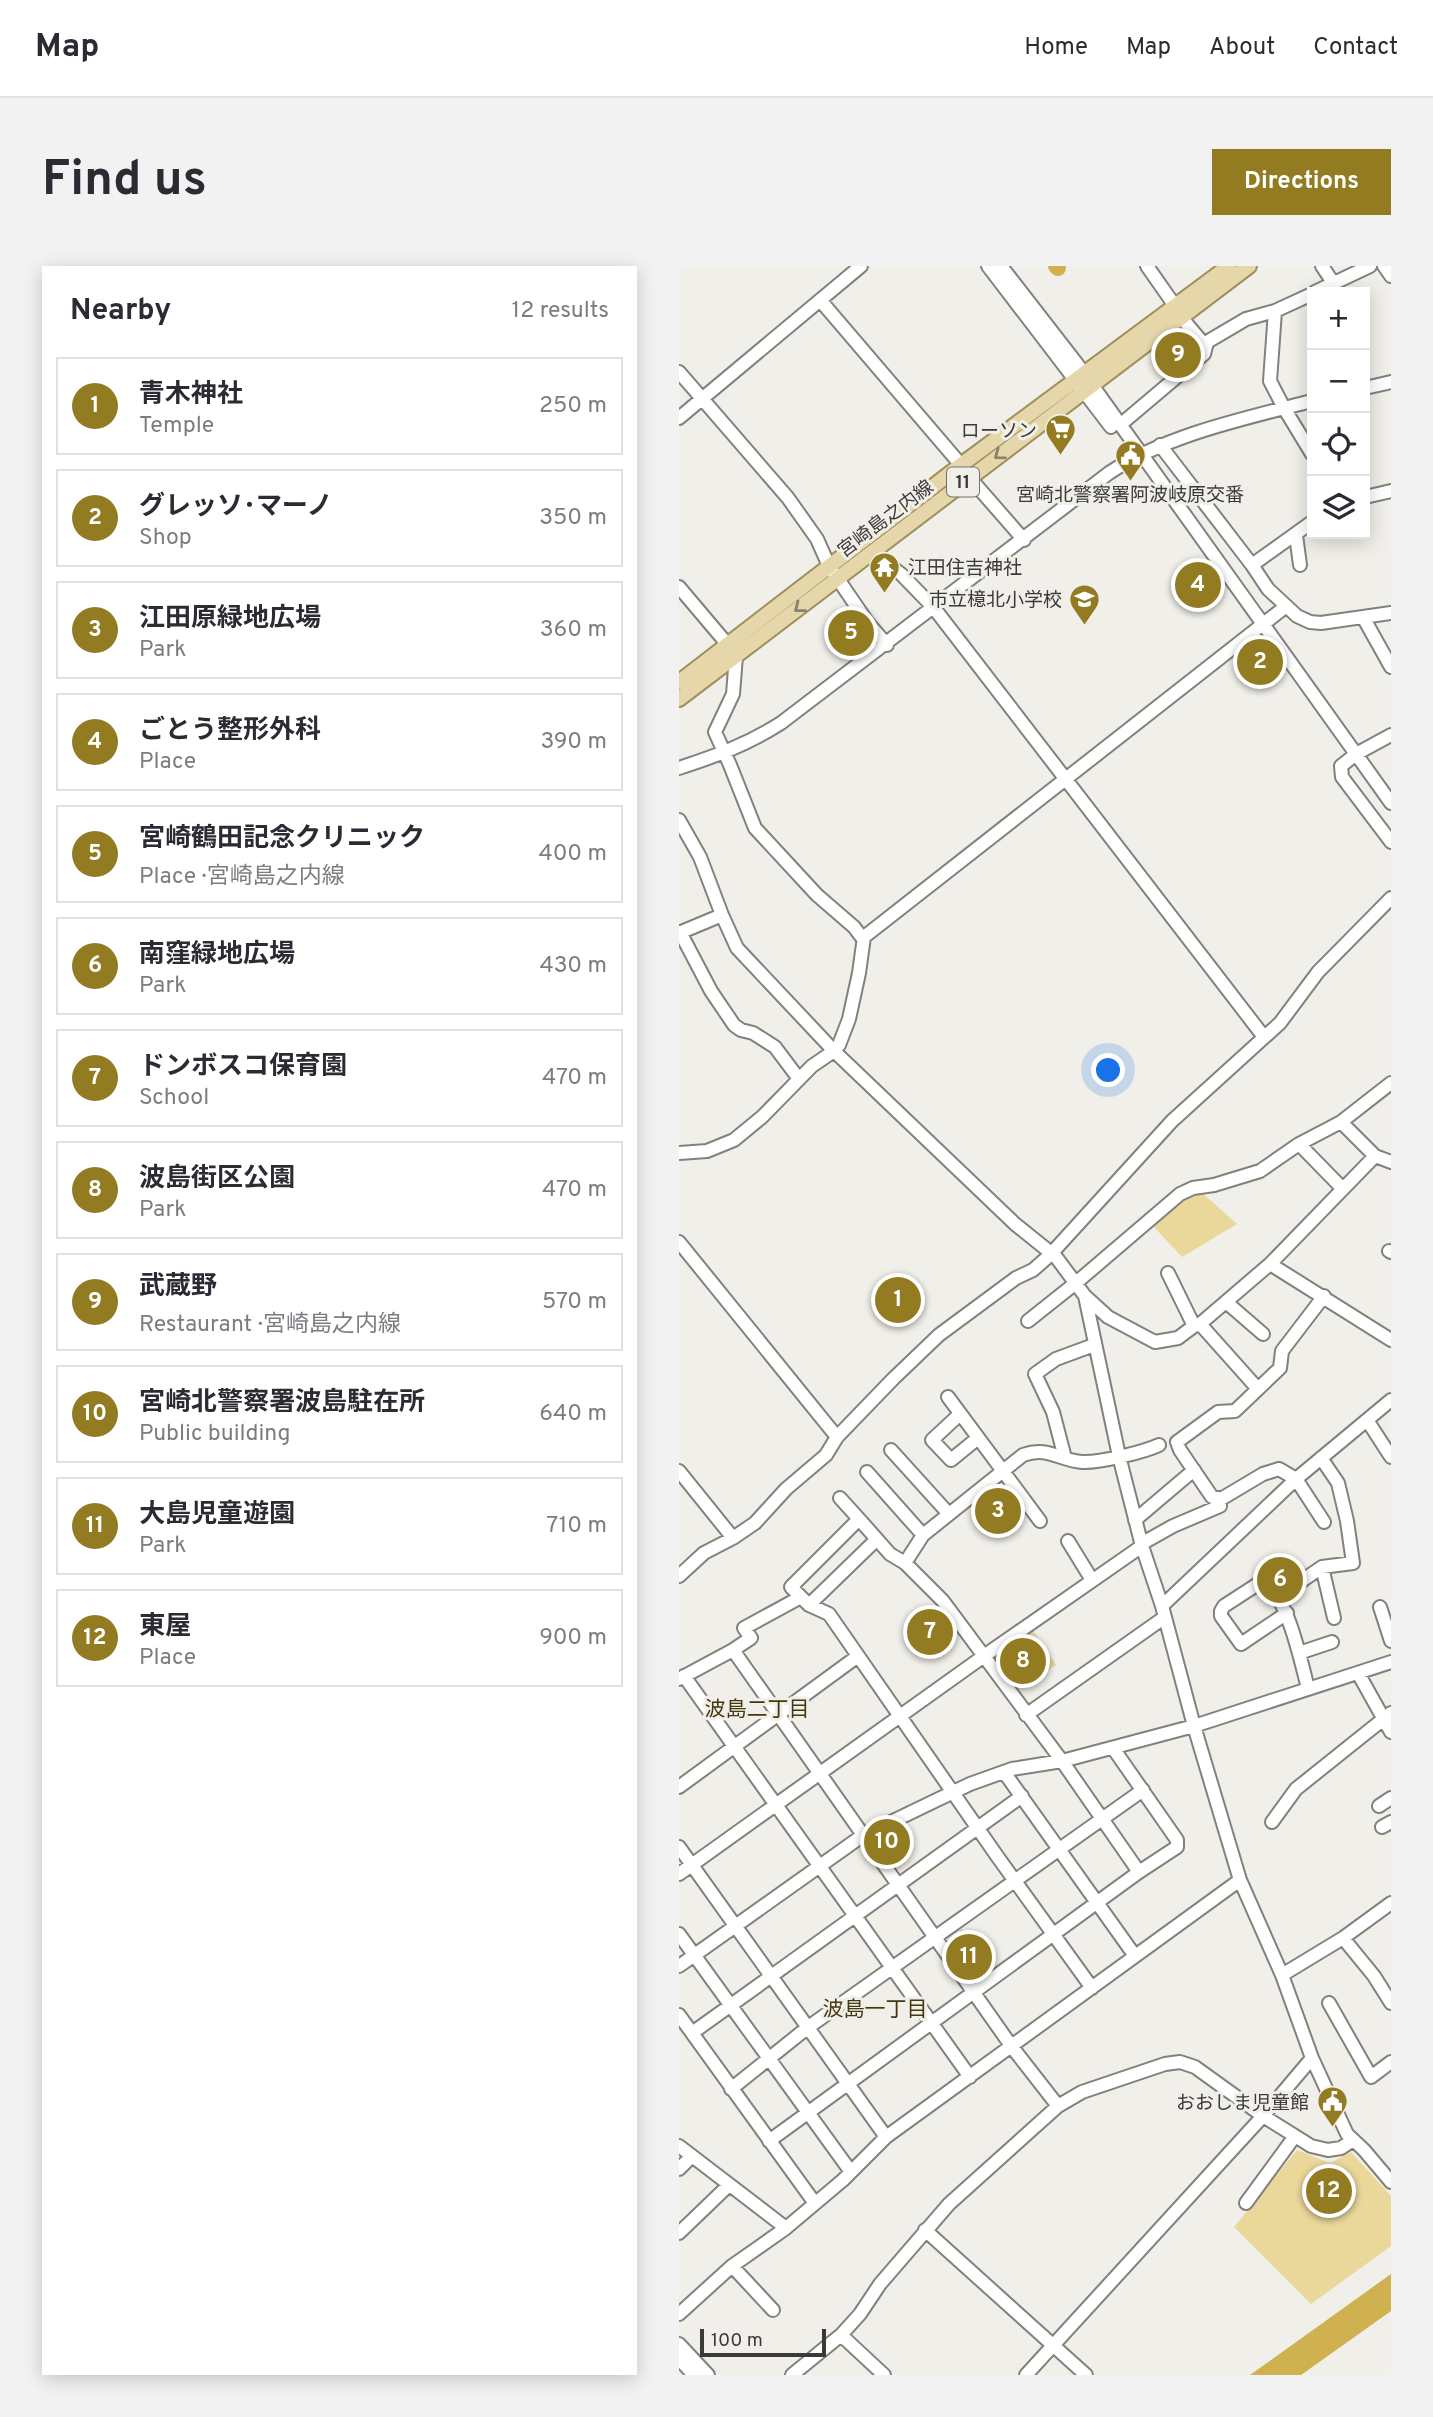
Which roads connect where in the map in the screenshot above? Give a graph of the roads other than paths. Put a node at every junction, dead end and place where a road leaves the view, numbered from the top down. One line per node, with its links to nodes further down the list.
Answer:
1 (861, 266): 14 (street)
2 (988, 266): 20 (street)
3 (1001, 266): 20 (street)
4 (1147, 266): 16 (street)
5 (1229, 266): 16 (main road, 宮崎島之内線 / 11)
6 (1249, 266): 16 (main road, 宮崎島之内線 / 11)
7 (1322, 266): 11 (street)
8 (1370, 266): 11 (street)
9 (1384, 266): 10 (street)
10 (1391, 276)
11 (1334, 284): 12 (street)
12 (1327, 287)
13 (1307, 296): 15 (street)
14 (820, 300): 22 (street); 30 (street)
15 (1275, 311): 17 (street); 24 (street)
16 (1178, 312): 17 (street); 20 (main road, 宮崎島之内線 / 11)
17 (1207, 342): 26 (street)
18 (679, 372): 22 (street)
19 (1391, 382): 21 (street)
20 (1084, 383): 26 (street); 29 (street); 30 (main road, 宮崎島之内線 / 11); 31 (main road, 宮崎島之内線 / 11, one-way to 31)
21 (1370, 387)
22 (702, 399): 25 (street); 40 (street)
23 (1307, 402): 24 (street)
24 (1284, 408): 27 (street); 28 (street)
25 (679, 418)
26 (1120, 425): 29 (street)
27 (1160, 445): 29 (street); 38 (street)
28 (1307, 446)
29 (1138, 456): 36 (street); 46 (street)
30 (961, 465): 40 (main road, 宮崎島之内線 / 11)
31 (969, 477): 36 (street); 37 (main road, 宮崎島之内線 / 11)
32 (1391, 491): 33 (street)
33 (1370, 495)
34 (1307, 526): 35 (street)
35 (1296, 535): 38 (street); 39 (street)
36 (1024, 540): 43 (street)
37 (872, 552): 40 (main road, 宮崎島之内線 / 11); 43 (street)
38 (1252, 565): 42 (street)
39 (1300, 565)
40 (833, 572): 47 (street); 48 (main road, 宮崎島之内線 / 11)
41 (679, 587): 48 (street)
42 (1285, 607): 45 (street); 46 (street)
43 (934, 608): 47 (street); 56 (street)
44 (1391, 613): 45 (street)
45 (1363, 617): 49 (street)
46 (1262, 625): 54 (street); 56 (street)
47 (887, 645): 53 (street)
48 (732, 650): 50 (main road, 宮崎島之内線 / 11); 51 (main road, 宮崎島之内線 / 11); 53 (street)
49 (1391, 667)
50 (679, 682)
51 (679, 699)
52 (1391, 735): 54 (street)
53 (725, 754): 55 (street); 63 (street)
54 (1356, 754): 57 (street); 59 (street)
55 (679, 768)
56 (1066, 780): 63 (street); 64 (street)
57 (1391, 803)
58 (679, 820): 61 (street)
59 (1391, 842)
60 (1391, 898): 64 (street)
61 (722, 915): 62 (street); 65 (street)
62 (679, 932): 66 (street)
63 (863, 939): 65 (street)
64 (1264, 1037): 75 (street)
65 (834, 1051): 66 (street); 75 (street)
66 (799, 1079): 70 (street)
67 (1391, 1083): 68 (street)
68 (1341, 1122): 69 (street); 71 (street)
69 (1299, 1144): 73 (street); 78 (street)
70 (679, 1153)
71 (1375, 1156): 72 (street); 73 (street)
72 (1391, 1162)
73 (1343, 1189): 76 (street)
74 (679, 1242): 92 (street)
75 (1050, 1255): 78 (street); 92 (street)
76 (1270, 1264): 80 (street); 81 (street)
77 (1168, 1273): 83 (street)
78 (1077, 1283): 79 (street); 82 (street)
79 (1085, 1296): 83 (street); 86 (street)
80 (1324, 1296): 85 (street); 87 (street)
81 (1226, 1302): 83 (street); 84 (street)
82 (1028, 1321)
83 (1197, 1325): 87 (street)
84 (1263, 1334)
85 (1391, 1340)
86 (1094, 1345): 96 (street); 98 (street)
87 (1258, 1389): 100 (street)
88 (947, 1397): 90 (street)
89 (1391, 1399): 91 (street)
90 (960, 1414): 93 (street); 93 (street)
91 (1367, 1420): 97 (street); 99 (street)
92 (837, 1437): 113 (street)
93 (978, 1438): 102 (street)
94 (1159, 1445): 96 (street)
95 (891, 1450): 107 (street)
96 (1119, 1456): 98 (street); 109 (street)
97 (1391, 1457)
98 (1065, 1458): 102 (street)
99 (1321, 1458): 104 (street); 118 (street)
100 (1194, 1470): 106 (street); 109 (street)
101 (679, 1471): 113 (street)
102 (1003, 1471): 107 (street); 110 (street)
103 (867, 1472): 112 (street)
104 (1296, 1479): 106 (street); 111 (street); 124 (street)
105 (840, 1498): 108 (street)
106 (1218, 1498): 116 (street)
107 (948, 1513): 112 (street)
108 (859, 1519): 114 (street); 122 (street)
109 (1135, 1520): 116 (street)
110 (1040, 1521)
111 (1324, 1522)
112 (923, 1535): 117 (street)
113 (733, 1538): 119 (street)
114 (877, 1539): 117 (street); 122 (street)
115 (1068, 1541): 120 (street)
116 (1142, 1545): 120 (street); 124 (street)
117 (905, 1563): 132 (street)
118 (1322, 1567): 121 (street); 126 (street)
119 (679, 1576)
120 (1092, 1580): 132 (street)
121 (1277, 1598): 125 (street); 125 (street)
122 (805, 1601): 129 (street); 131 (street)
123 (1380, 1607): 127 (street)
124 (1164, 1612): 138 (street); 141 (street)
125 (1287, 1613): 130 (street)
126 (1334, 1618)
127 (1391, 1641)
128 (1332, 1642): 130 (street)
129 (733, 1650): 135 (street); 137 (street)
130 (1299, 1653): 136 (street)
131 (858, 1656): 137 (street); 139 (street)
132 (983, 1656): 138 (street); 139 (street)
133 (1391, 1662): 134 (street)
134 (1358, 1672): 136 (street); 140 (street)
135 (681, 1678): 143 (street)
136 (1308, 1688): 141 (street)
137 (778, 1714): 143 (street); 147 (street)
138 (1026, 1715): 145 (street)
139 (899, 1716): 147 (street); 150 (street)
140 (1387, 1716): 142 (street); 156 (street)
141 (1194, 1726): 144 (street); 165 (street)
142 (1391, 1732)
143 (734, 1746): 148 (street); 153 (street)
144 (1113, 1748): 145 (street); 149 (street)
145 (1062, 1761): 146 (street); 155 (street)
146 (1004, 1772): 150 (street); 151 (street)
147 (820, 1773): 153 (street); 158 (street)
148 (679, 1787)
149 (1143, 1790): 155 (street); 163 (street)
150 (952, 1792): 157 (street); 158 (street)
151 (1021, 1796): 157 (street); 160 (street)
152 (1391, 1798): 154 (street)
153 (776, 1805): 161 (street); 162 (street)
154 (1379, 1805)
155 (1102, 1820): 160 (street); 163 (street)
156 (1272, 1822)
157 (977, 1828): 166 (street); 167 (street)
158 (862, 1836): 162 (street); 167 (street)
159 (679, 1847): 161 (street)
160 (1060, 1850): 166 (street); 168 (street)
161 (692, 1865): 164 (street); 171 (street)
162 (820, 1866): 170 (street); 171 (street)
163 (1139, 1872): 168 (street)
164 (679, 1874)
165 (1240, 1880): 177 (street); 180 (street)
166 (1015, 1882): 173 (street); 174 (street)
167 (898, 1885): 170 (street); 174 (street)
168 (1097, 1903): 173 (street); 177 (street)
169 (1391, 1903): 175 (street)
170 (855, 1916): 179 (street); 181 (street)
171 (734, 1927): 176 (street); 181 (street)
172 (679, 1934): 176 (street)
173 (1054, 1935): 182 (street); 183 (street)
174 (936, 1938): 179 (street); 183 (street)
175 (1343, 1938): 180 (street); 185 (street)
176 (694, 1955): 178 (street); 186 (street)
177 (1135, 1956): 182 (street)
178 (679, 1966)
179 (893, 1969): 188 (street); 189 (street)
180 (1282, 1976): 193 (street)
181 (771, 1977): 186 (street); 189 (street)
182 (1091, 1988): 191 (street)
183 (974, 1992): 188 (street); 191 (street)
184 (1329, 2003): 194 (street)
185 (1391, 2003)
186 (730, 2006): 190 (street); 192 (street)
187 (679, 2015): 190 (street)
188 (932, 2023): 195 (street); 196 (street)
189 (807, 2028): 192 (street); 196 (street)
190 (692, 2033): 197 (street)
191 (1012, 2047): 195 (street); 198 (street)
192 (770, 2058): 197 (street); 199 (street)
193 (1312, 2058): 200 (street); 203 (street)
194 (1391, 2062)
195 (970, 2077): 202 (street)
196 (848, 2084): 199 (street); 202 (street)
197 (731, 2089): 204 (street)
198 (1058, 2106): 200 (street); 214 (street)
199 (808, 2113): 204 (street); 208 (street)
200 (1263, 2116): 201 (street); 221 (street)
201 (1295, 2136): 203 (street); 212 (street)
202 (886, 2137): 208 (street)
203 (1353, 2140): 209 (street)
204 (769, 2141): 211 (street)
205 (679, 2146): 206 (street)
206 (692, 2156): 207 (street); 210 (street)
207 (679, 2169)
208 (851, 2172): 211 (street)
209 (1391, 2182)
210 (729, 2185): 213 (street); 215 (street)
211 (814, 2203): 213 (street)
212 (1246, 2203)
213 (786, 2228): 216 (street)
214 (925, 2230): 219 (street); 221 (street)
215 (679, 2233)
216 (731, 2266): 217 (street); 218 (street)
217 (681, 2309)
218 (773, 2310)
219 (841, 2335): 225 (street); 226 (street)
220 (679, 2344): 224 (street)
221 (1053, 2345): 227 (street); 228 (street)
222 (679, 2360): 223 (street)
223 (694, 2375)
224 (708, 2375)
225 (792, 2375)
226 (884, 2375)
227 (1026, 2375)
228 (1086, 2375)

